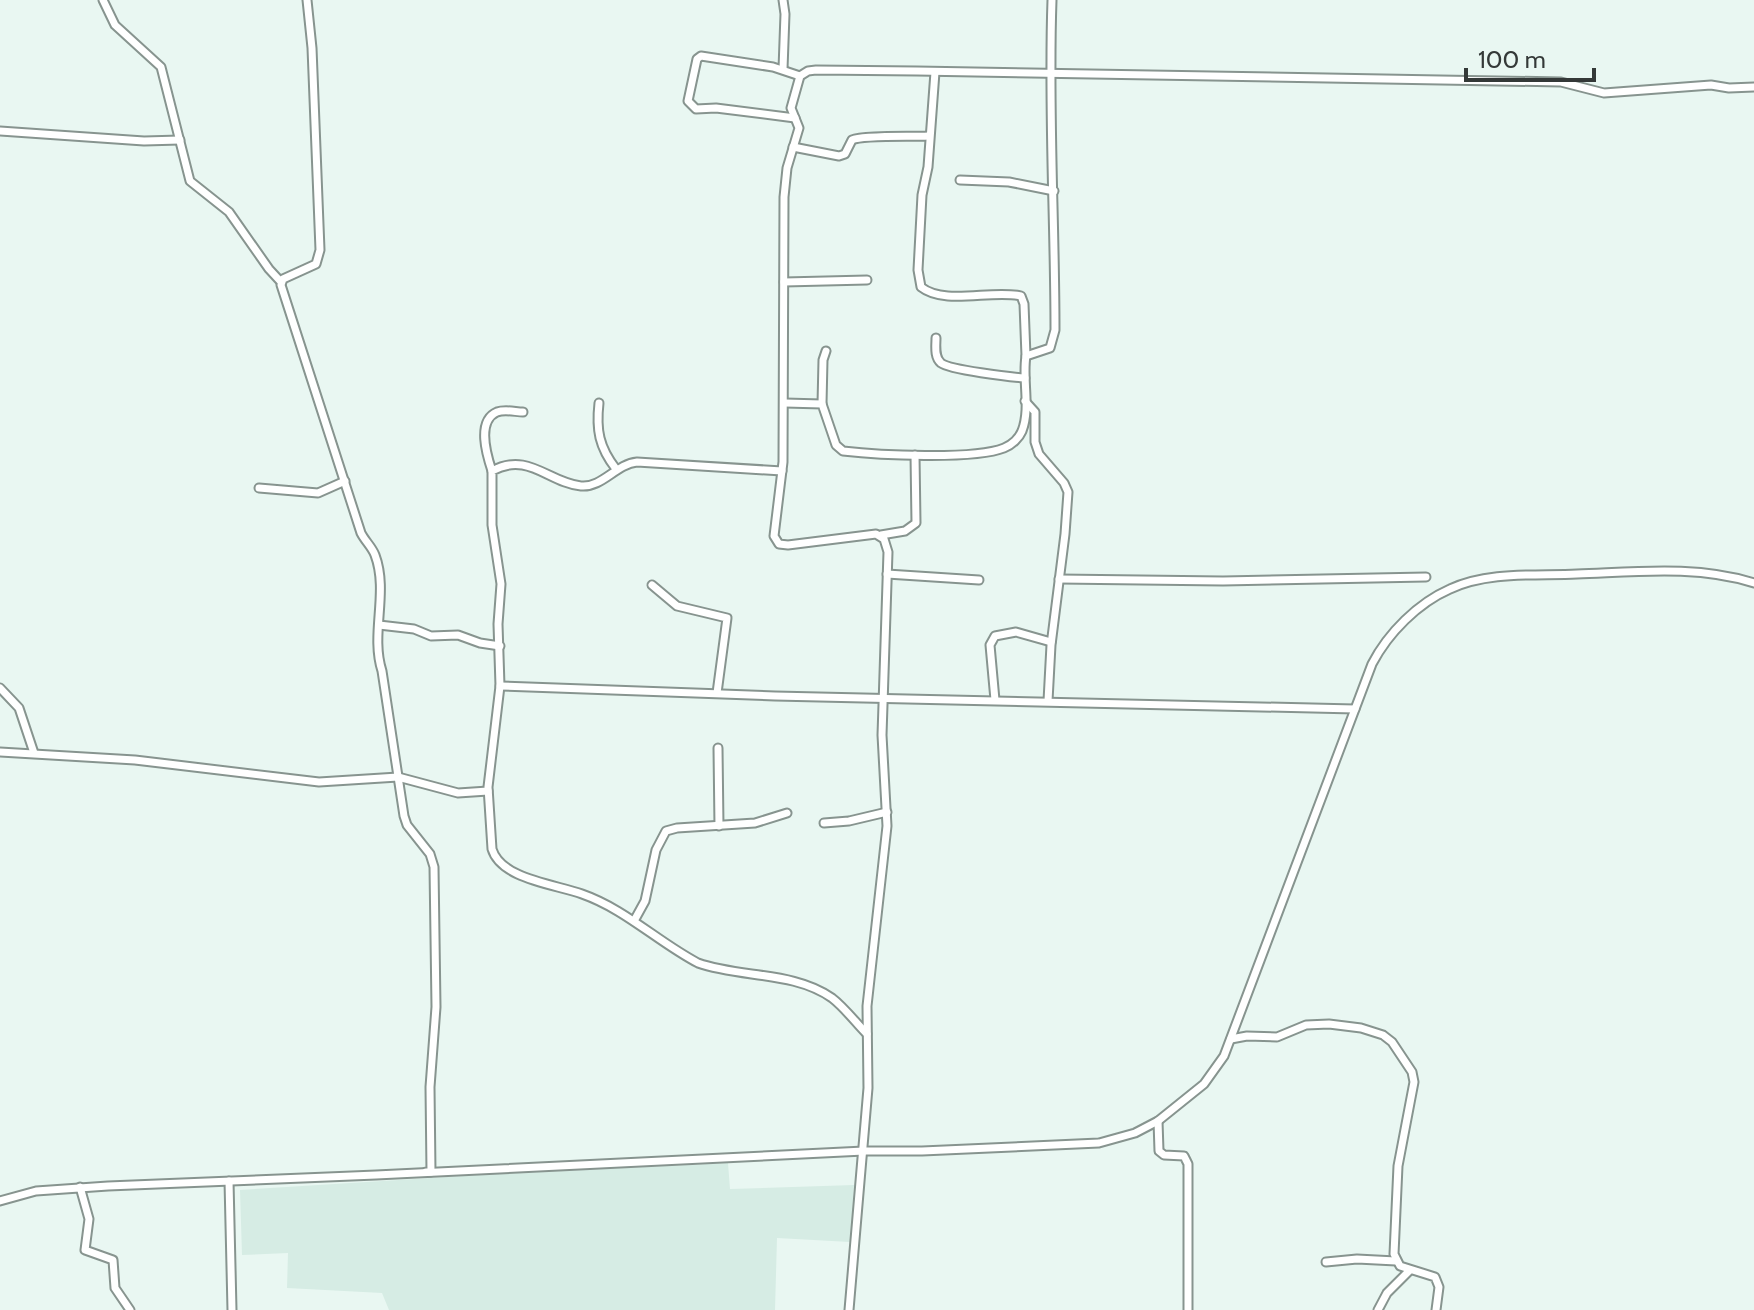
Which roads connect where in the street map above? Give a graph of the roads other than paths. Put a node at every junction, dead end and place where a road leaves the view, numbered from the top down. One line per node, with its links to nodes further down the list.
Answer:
1 (103, 0): 13 (street)
2 (307, 0): 18 (street)
3 (783, 0): 5 (street)
4 (1052, 0): 7 (street)
5 (783, 69): 8 (street); 10 (street)
6 (935, 72): 7 (street); 8 (street); 12 (street)
7 (1049, 73): 9 (street); 16 (street)
8 (800, 76): 10 (street)
9 (1754, 87)
10 (795, 118): 14 (street)
11 (0, 131): 13 (street)
12 (928, 136): 14 (street); 22 (street)
13 (180, 140): 18 (street)
14 (793, 147): 19 (street)
15 (960, 180): 16 (street)
16 (1054, 191): 22 (street)
17 (867, 280): 19 (street)
18 (281, 282): 33 (street)
19 (784, 282): 26 (street)
20 (936, 338): 23 (street)
21 (826, 351): 27 (street)
22 (1026, 356): 23 (street)
23 (1025, 378): 24 (street)
24 (1025, 401): 29 (street); 38 (street)
25 (599, 403): 30 (street)
26 (785, 403): 27 (street); 32 (street)
27 (822, 404): 29 (street)
28 (523, 412): 31 (street)
29 (915, 455): 35 (street)
30 (616, 469): 31 (street); 32 (street)
31 (492, 471): 44 (street)
32 (782, 471): 35 (street)
33 (345, 481): 34 (street); 42 (street)
34 (259, 488)
35 (881, 535): 36 (street)
36 (887, 574): 39 (street); 48 (street)
37 (1426, 577): 38 (street)
38 (1059, 579): 43 (street)
39 (979, 580)
40 (1754, 583): 51 (street)
41 (652, 585): 47 (street)
42 (379, 625): 44 (street); 55 (street)
43 (1051, 642): 49 (street); 50 (street)
44 (500, 646): 45 (street)
45 (500, 686): 47 (street); 56 (street)
46 (0, 688): 54 (street)
47 (717, 693): 48 (street)
48 (883, 698): 49 (street); 57 (street)
49 (995, 700): 50 (street)
50 (1048, 701): 51 (street)
51 (1355, 709): 63 (street)
52 (718, 748): 60 (street)
53 (0, 752): 54 (street)
54 (34, 753): 55 (street)
55 (398, 777): 56 (street); 66 (street)
56 (488, 791): 61 (street)
57 (887, 812): 59 (street); 62 (street)
58 (787, 813): 60 (street)
59 (824, 823)
60 (719, 826): 61 (street)
61 (634, 921): 62 (street)
62 (867, 1034): 65 (street)
63 (1231, 1039): 64 (street); 70 (street)
64 (1158, 1121): 65 (street); 76 (street)
65 (864, 1151): 66 (street); 75 (street)
66 (428, 1170): 67 (street)
67 (229, 1181): 68 (street); 74 (street)
68 (80, 1187): 69 (street); 73 (street)
69 (0, 1201)
70 (1396, 1261): 71 (street); 72 (street)
71 (1326, 1262)
72 (1410, 1270): 77 (street); 78 (street)
73 (130, 1310)
74 (232, 1310)
75 (849, 1310)
76 (1188, 1310)
77 (1378, 1310)
78 (1436, 1310)

